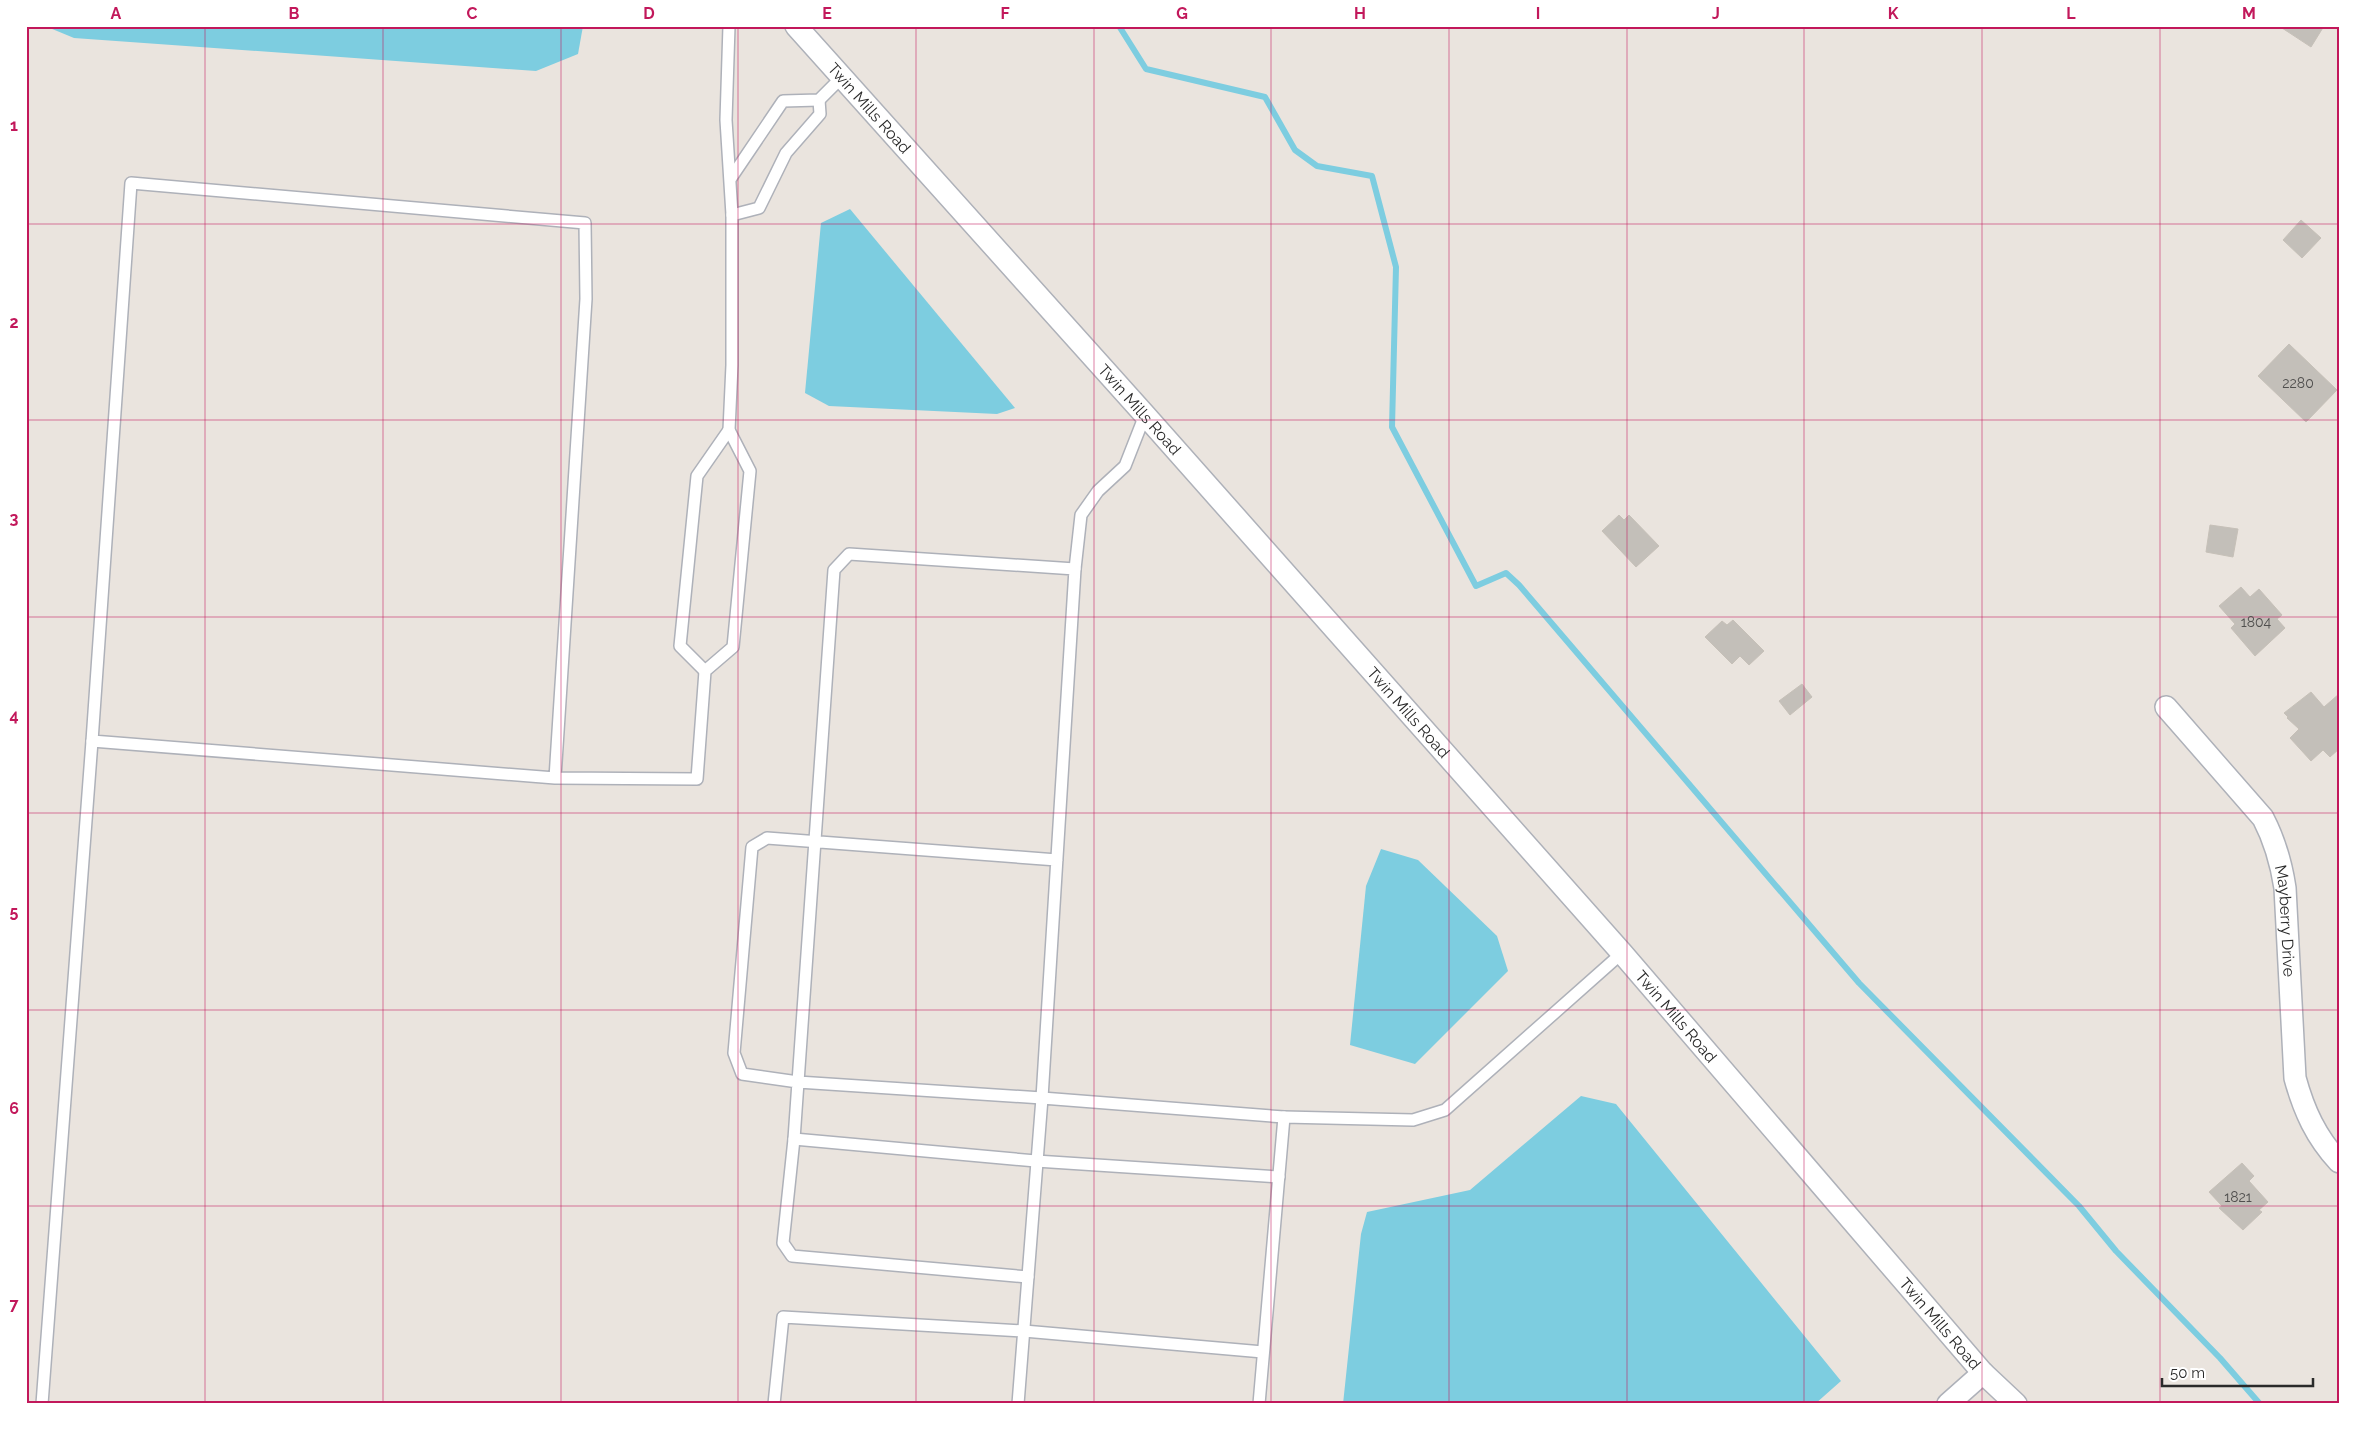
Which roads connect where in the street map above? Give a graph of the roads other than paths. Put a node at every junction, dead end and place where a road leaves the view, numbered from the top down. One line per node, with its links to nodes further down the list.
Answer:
1 (729, 26): 5 (lane)
2 (796, 26): 3 (street, Twin Mills Road)
3 (842, 77): 4 (lane); 7 (street, Twin Mills Road)
4 (819, 100): 5 (lane); 6 (lane)
5 (731, 178): 6 (lane)
6 (732, 215): 8 (lane)
7 (1146, 415): 9 (lane); 16 (street, Twin Mills Road)
8 (729, 430): 10 (lane); 10 (lane)
9 (1075, 569): 14 (lane); 15 (lane)
10 (705, 671): 13 (lane)
11 (2166, 707): 22 (street, Mayberry Drive)
12 (92, 741): 13 (lane); 13 (lane); 28 (lane)
13 (555, 778)
14 (815, 841): 15 (lane); 17 (lane); 17 (lane)
15 (1057, 860): 18 (lane)
16 (1622, 953): 19 (lane); 27 (street, Twin Mills Road)
17 (798, 1082): 18 (lane); 20 (lane)
18 (1042, 1098): 19 (lane); 21 (lane)
19 (1284, 1117): 23 (lane)
20 (794, 1139): 21 (lane); 24 (lane)
21 (1036, 1161): 23 (lane); 24 (lane)
22 (2339, 1162)
23 (1279, 1178): 26 (lane)
24 (1028, 1277): 25 (lane)
25 (1024, 1331): 26 (lane); 29 (lane); 30 (lane)
26 (1263, 1352): 31 (lane)
27 (1983, 1373): 32 (street); 33 (street, Twin Mills Road)
28 (42, 1404)
29 (774, 1404)
30 (1018, 1404)
31 (1259, 1404)
32 (1948, 1404)
33 (2016, 1404)

